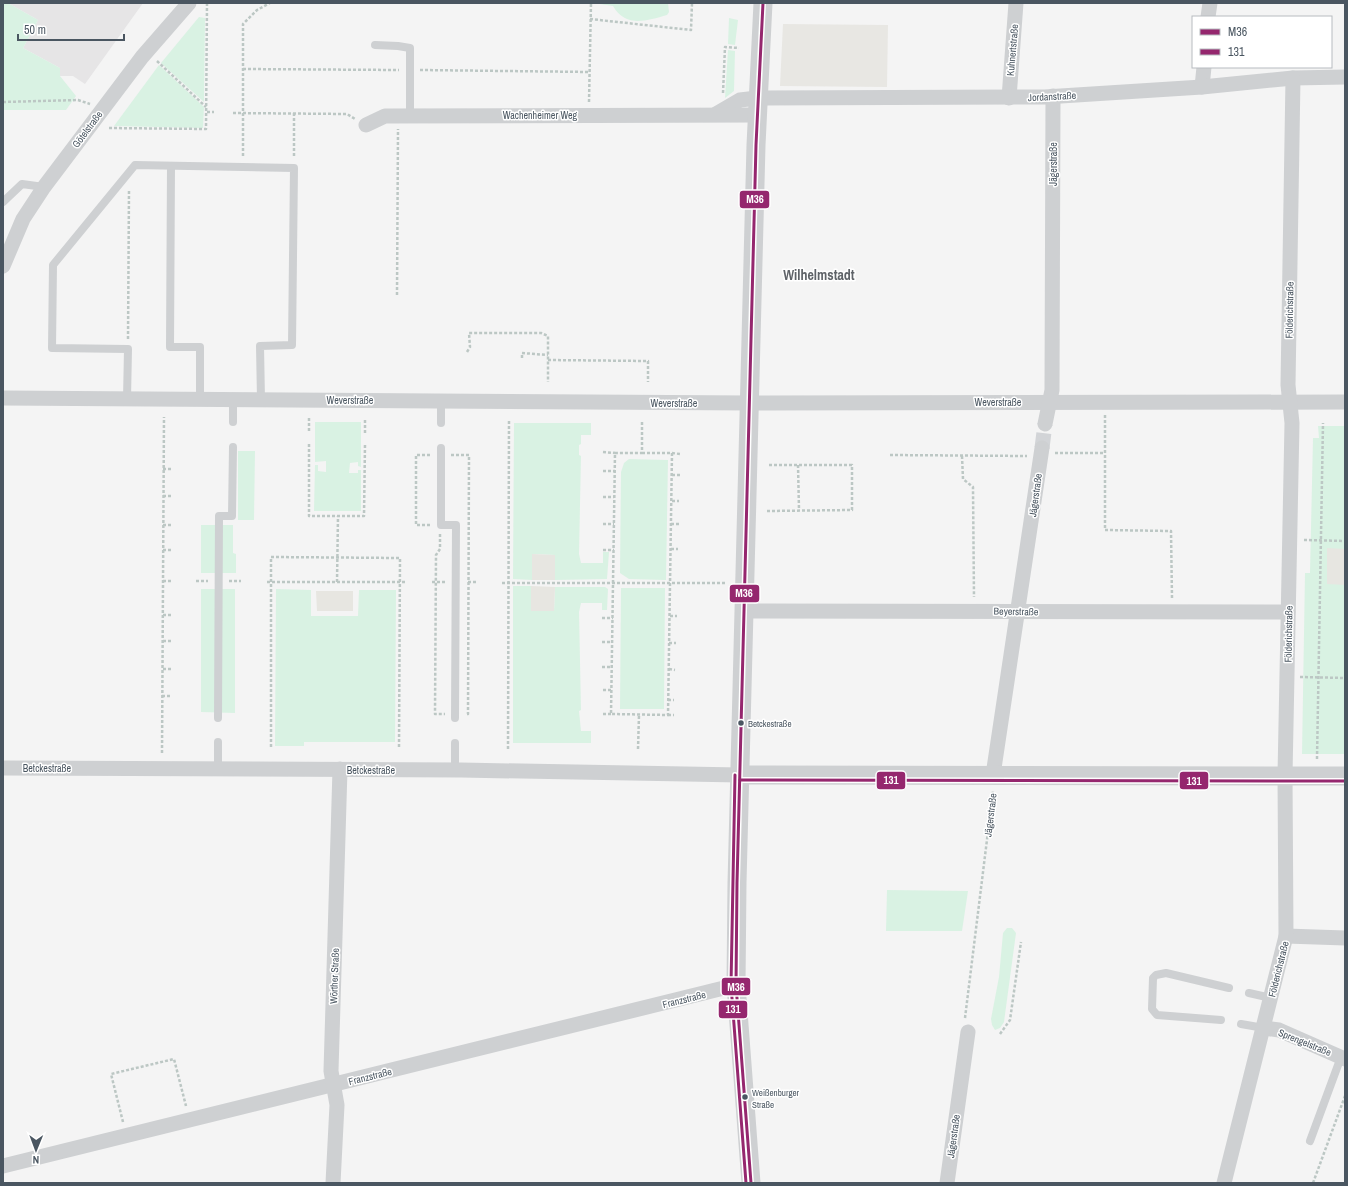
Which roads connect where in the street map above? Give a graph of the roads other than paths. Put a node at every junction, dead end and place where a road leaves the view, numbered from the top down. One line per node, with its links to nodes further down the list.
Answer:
1 (189, 3): 17 (street, Götelstraße)
2 (763, 3): 13 (street)
3 (1016, 3): 12 (street, Kuhnertstraße)
4 (1210, 3): 5 (street)
5 (1208, 16)
6 (375, 45): 14 (lane)
7 (1204, 68): 10 (street)
8 (1293, 78): 9 (street, Jordanstraße); 10 (street, Jordanstraße); 29 (street, Földerichstraße)
9 (1345, 78)
10 (1202, 87): 11 (street, Jordanstraße)
11 (1053, 96): 12 (street, Jordanstraße); 26 (street, Jägerstraße)
12 (1009, 98): 13 (street, Jordanstraße)
13 (757, 106): 14 (street, Wachenheimer Weg); 28 (street)
14 (410, 115): 15 (street, Wachenheimer Weg)
15 (366, 125)
16 (171, 166): 21 (lane); 22 (lane); 24 (lane)
17 (44, 187): 18 (lane); 19 (street, Götelstraße)
18 (3, 202)
19 (3, 266)
20 (3, 398): 21 (street, Weverstraße)
21 (127, 399): 22 (street, Weverstraße)
22 (200, 399): 23 (street, Weverstraße)
23 (233, 400): 24 (street, Weverstraße); 30 (lane)
24 (261, 400): 25 (street, Weverstraße)
25 (441, 401): 28 (street, Weverstraße); 31 (lane)
26 (1049, 402): 28 (street, Weverstraße); 29 (street, Weverstraße); 32 (street, Jägerstraße)
27 (1345, 402): 29 (street, Weverstraße)
28 (750, 403): 36 (street)
29 (1290, 403): 38 (street, Földerichstraße)
30 (233, 422)
31 (441, 422)
32 (1046, 424)
33 (233, 447): 39 (lane)
34 (441, 448): 40 (lane)
35 (1042, 452): 37 (street, Jägerstraße)
36 (744, 611): 37 (street, Beyerstraße); 47 (street)
37 (1018, 611): 38 (street, Beyerstraße); 48 (street, Jägerstraße)
38 (1288, 612): 49 (street, Földerichstraße)
39 (218, 718)
40 (455, 718)
41 (218, 742): 44 (lane)
42 (455, 743): 46 (lane)
43 (3, 768): 44 (street, Betckestraße)
44 (218, 769): 45 (street, Betckestraße)
45 (340, 770): 46 (street, Betckestraße); 62 (street, Wörther Straße)
46 (455, 770): 47 (street, Betckestraße)
47 (740, 775): 48 (street); 53 (street)
48 (993, 775): 49 (street)
49 (1285, 775): 50 (street); 51 (street, Földerichstraße)
50 (1345, 776)
51 (1286, 936): 52 (street); 56 (street, Földerichstraße)
52 (1345, 938)
53 (736, 986): 62 (street, Franzstraße); 66 (street)
54 (1229, 988): 57 (lane)
55 (1249, 994): 56 (lane)
56 (1271, 998): 59 (street, Földerichstraße)
57 (1221, 1020)
58 (1241, 1024): 59 (lane)
59 (1264, 1028): 61 (street, Sprengelstraße); 68 (street, Földerichstraße)
60 (968, 1032): 67 (street, Jägerstraße)
61 (1343, 1058): 63 (lane)
62 (333, 1085): 64 (street, Franzstraße); 65 (street, Wörther Straße)
63 (1310, 1141)
64 (3, 1166)
65 (333, 1183)
66 (751, 1183)
67 (947, 1183)
68 (1224, 1183)

